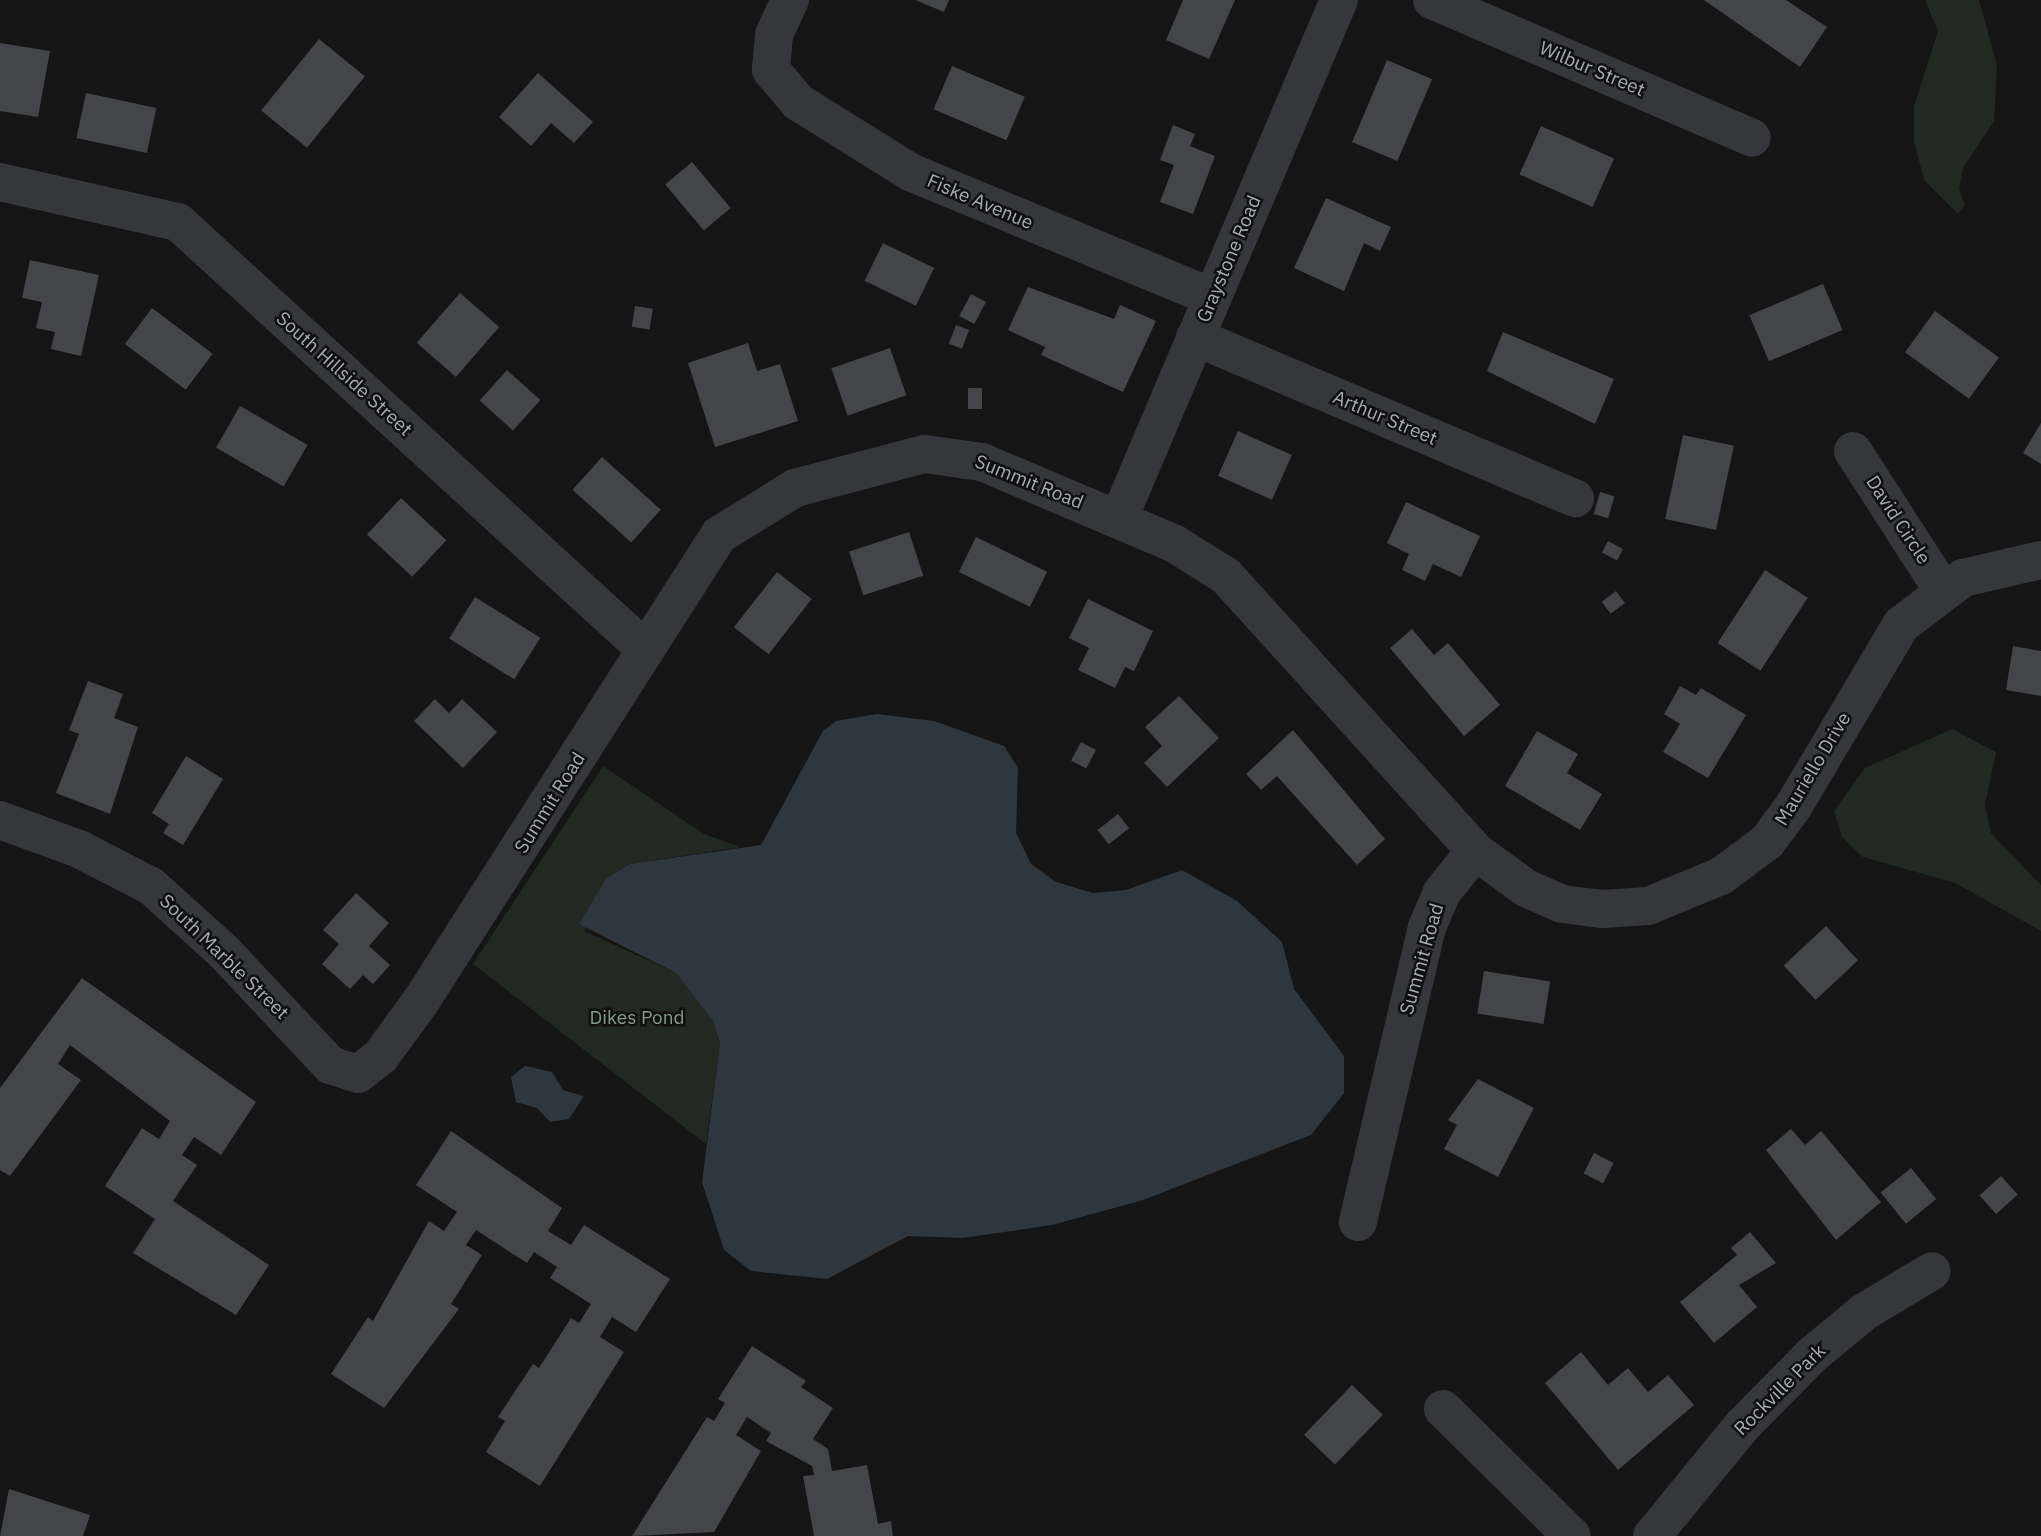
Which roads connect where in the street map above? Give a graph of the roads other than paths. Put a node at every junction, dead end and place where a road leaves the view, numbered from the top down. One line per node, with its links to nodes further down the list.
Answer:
1 (790, 0): 6 (street, Fiske Avenue)
2 (1339, 0): 6 (street, Graystone Road)
3 (1432, 0): 4 (street, Wilbur Street)
4 (1752, 138)
5 (0, 182): 13 (street, South Hillside Street)
6 (1212, 297): 7 (street, Graystone Road)
7 (1195, 337): 9 (street, Arthur Street); 10 (street, Graystone Road)
8 (1853, 451): 12 (street, David Circle)
9 (1575, 498)
10 (1119, 518): 13 (street, Summit Road); 15 (street, Summit Road)
11 (2041, 560): 12 (street, Mauriello Drive)
12 (1942, 589): 15 (street, Mauriello Drive)
13 (646, 650): 16 (street, Summit Road)
14 (0, 820): 16 (street, South Marble Street)
15 (1475, 851): 17 (street, Summit Road)
16 (358, 1074)
17 (1358, 1222)
18 (1932, 1271): 21 (street, Rockville Park)
19 (1443, 1409): 20 (street)
20 (1572, 1536)
21 (1651, 1536)

